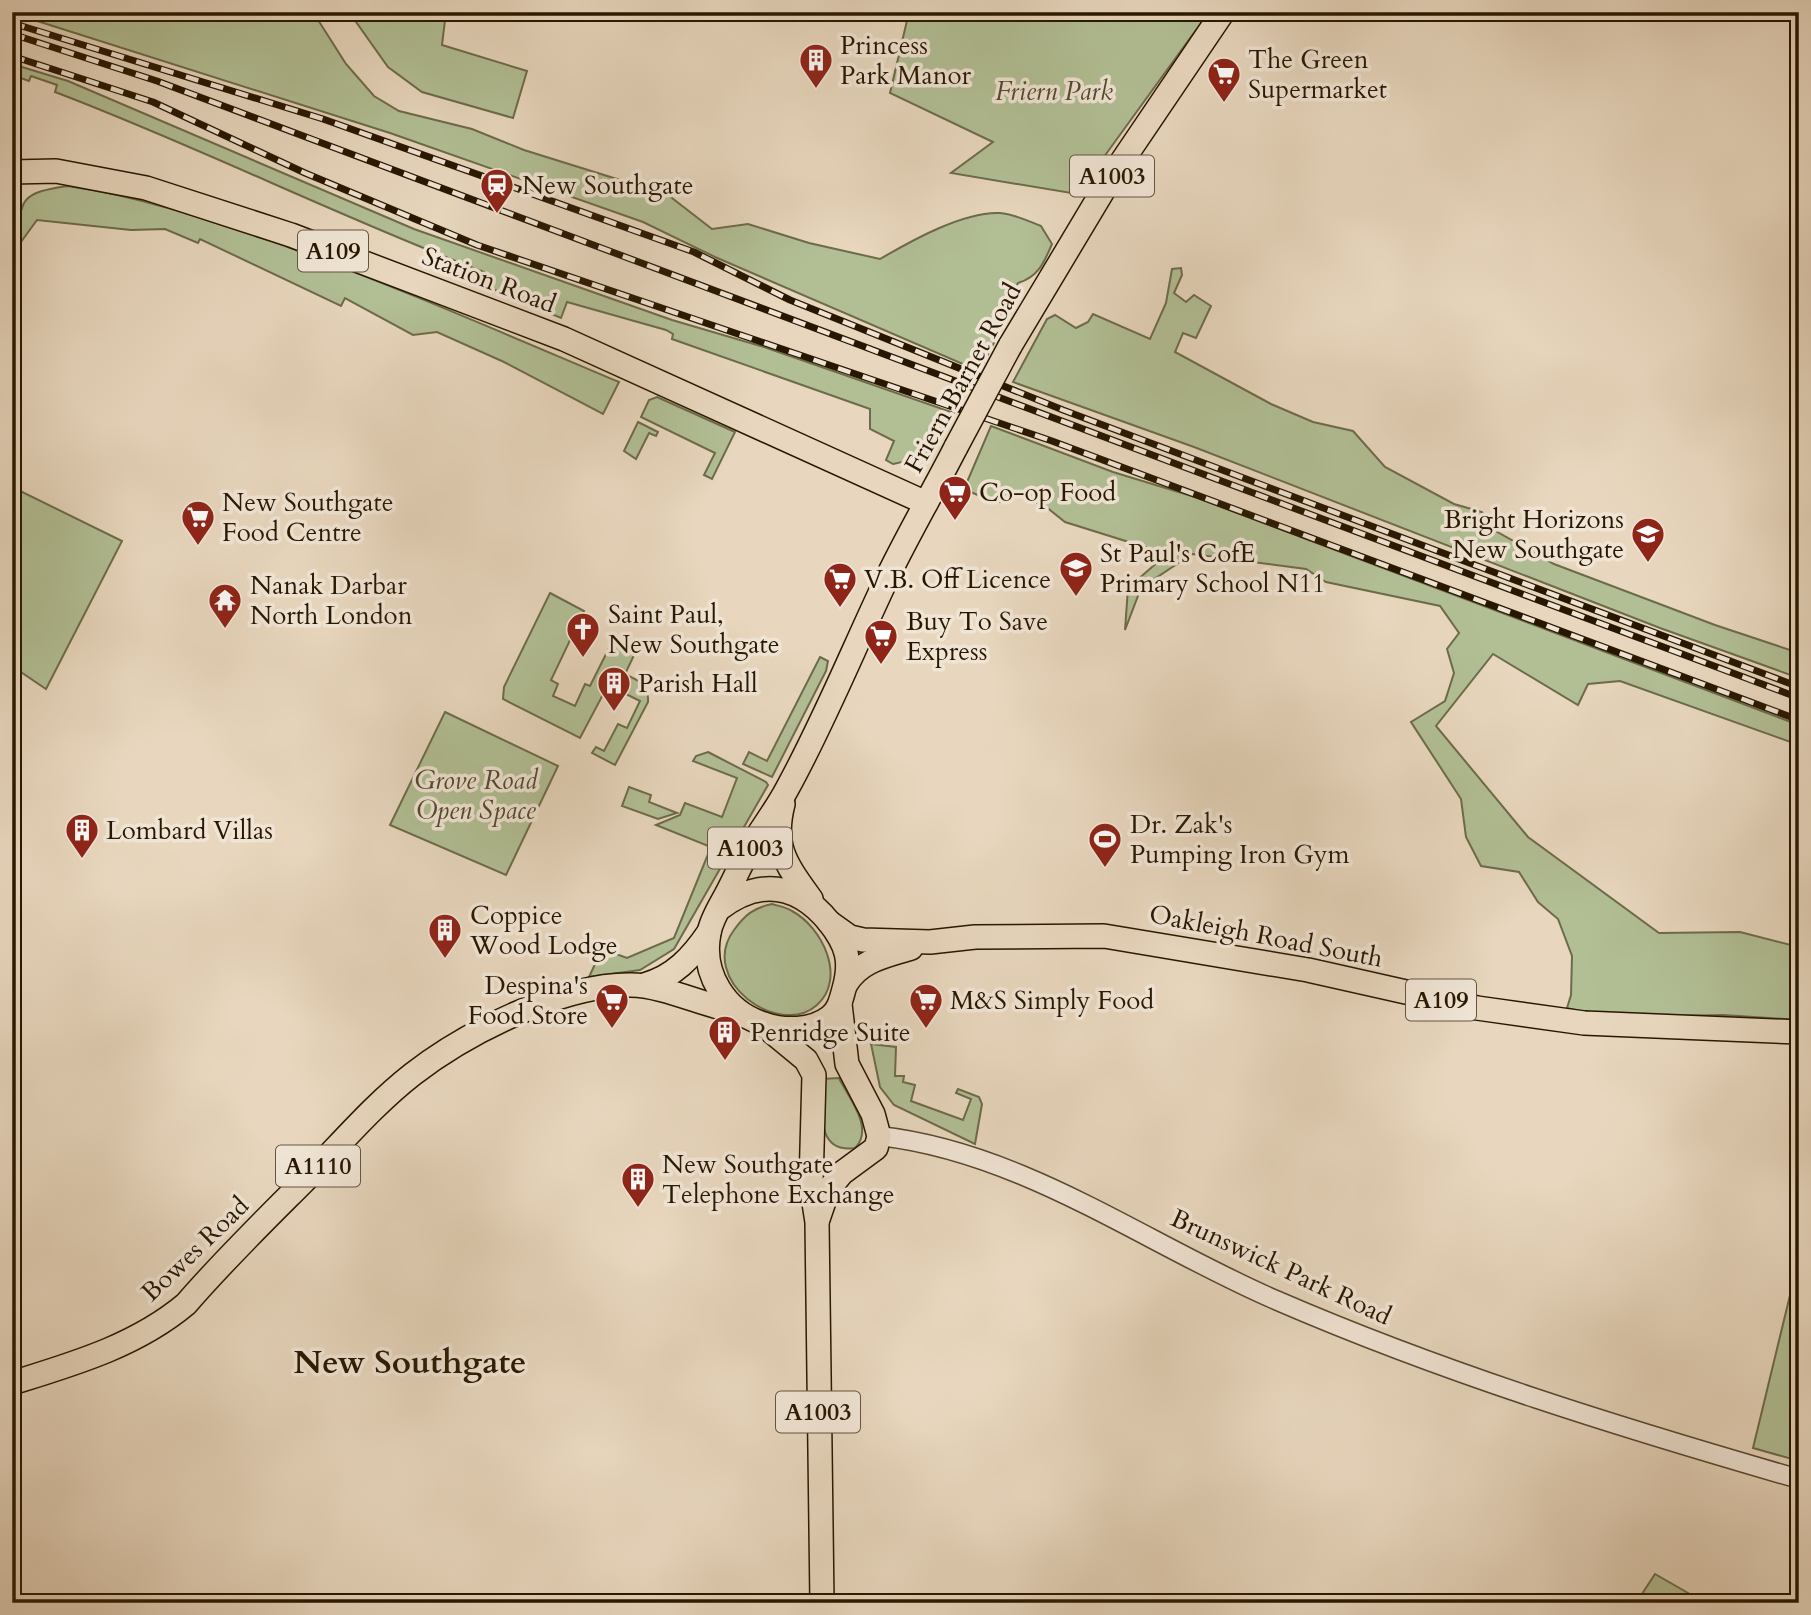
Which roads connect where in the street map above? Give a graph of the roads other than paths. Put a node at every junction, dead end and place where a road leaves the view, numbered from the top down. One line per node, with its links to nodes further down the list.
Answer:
1 (1223, 12): 3 (main road, Friern Barnet Road / A1003, bridge)
2 (12, 172): 3 (main road, Station Road / A109)
3 (926, 503): 4 (main road, Friern Barnet Road / A1003)
4 (787, 790): 5 (main road, Friern Barnet Road / A1003); 6 (main road, Friern Barnet Road / A1003)
5 (719, 909): 6 (main road, A1003); 7 (main road, A1003)
6 (822, 914): 8 (main road, Oakleigh Road South / A109); 10 (main road, A1003)
7 (709, 932): 9 (main road, Bowes Road / A1110); 11 (main road, A1003)
8 (930, 942): 10 (main road, Oakleigh Road South / A109); 13 (main road, Oakleigh Road South / A109)
9 (644, 985): 11 (main road, Bowes Road / A1110); 18 (main road, Bowes Road / A1110)
10 (843, 994): 12 (main road, A1003); 15 (main road, A1003)
11 (738, 1012): 12 (main road, A1003)
12 (762, 1024): 14 (main road, A1003)
13 (1799, 1032)
14 (811, 1127): 16 (main road); 17 (main road, A1003)
15 (879, 1136): 16 (main road, A1003); 19 (street, Brunswick Park Road)
16 (859, 1160): 17 (main road, A1003)
17 (817, 1222): 20 (main road, A1003)
18 (12, 1383)
19 (1799, 1479)
20 (822, 1603)

